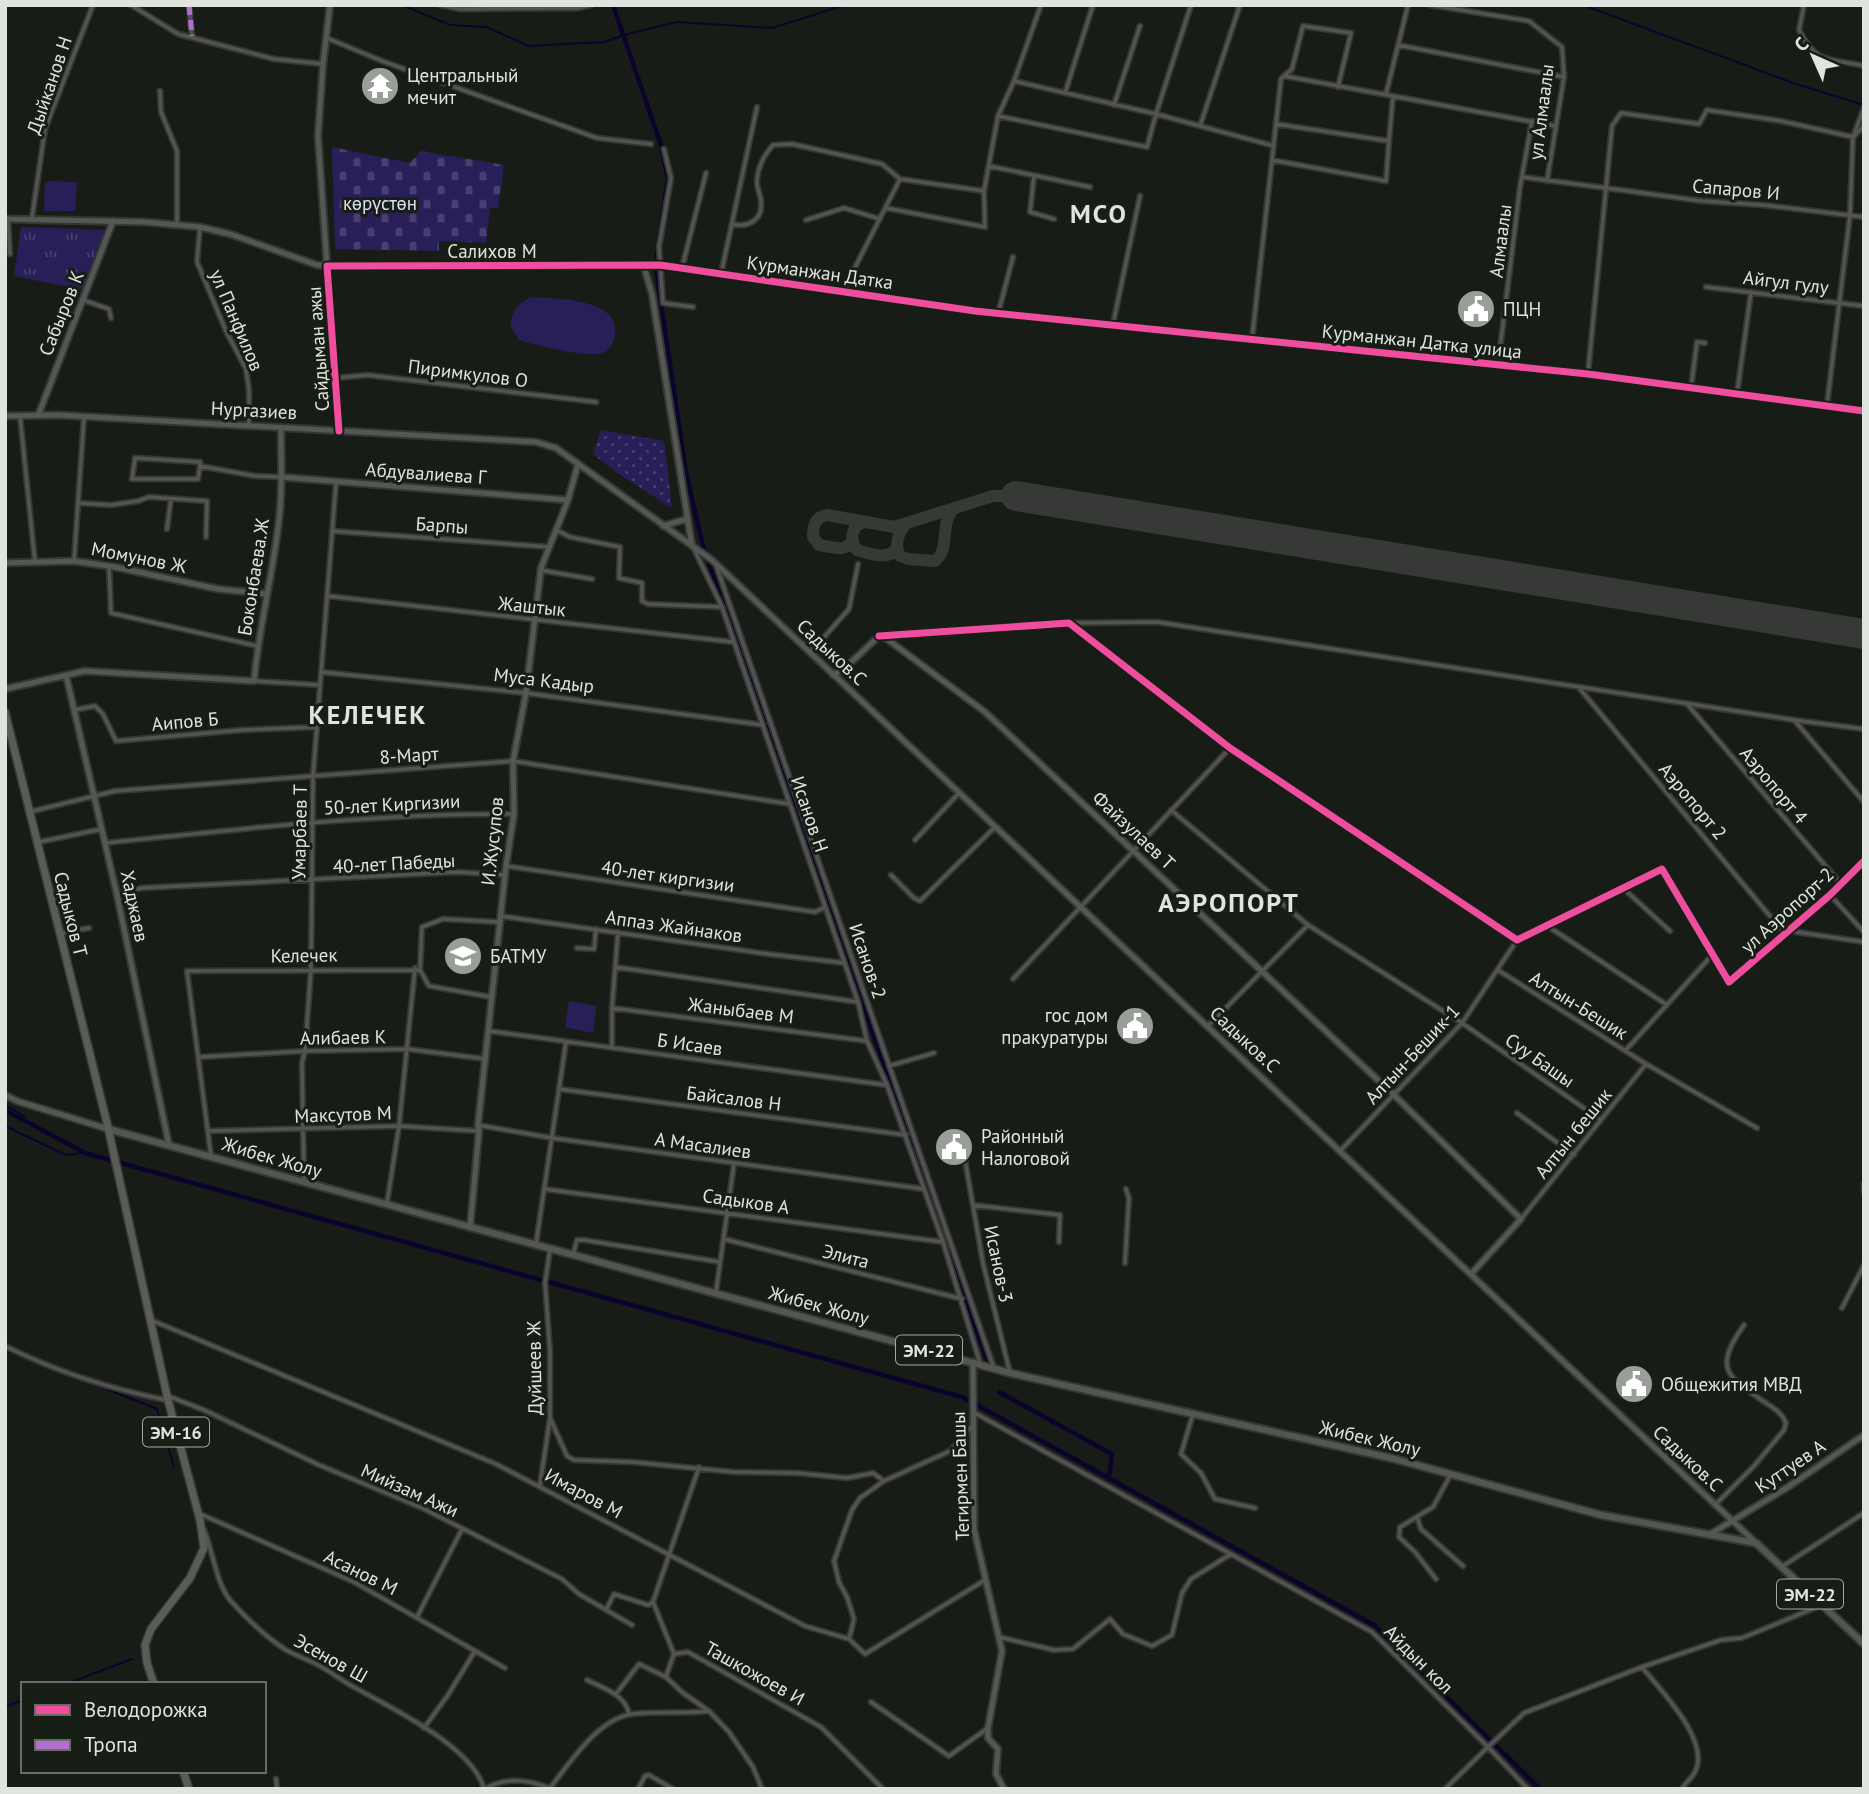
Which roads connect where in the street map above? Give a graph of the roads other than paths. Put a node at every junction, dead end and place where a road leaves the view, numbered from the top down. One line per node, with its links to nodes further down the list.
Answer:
1 (93, 5): 57 (street, Дыйканов Н)
2 (131, 5): 15 (street)
3 (189, 5): 15 (street)
4 (330, 5): 16 (street, Сайдыман ажы)
5 (440, 5): 6 (street)
6 (591, 5)
7 (1041, 5): 22 (street)
8 (1093, 5): 25 (street)
9 (1191, 5): 31 (street)
10 (1240, 5): 35 (street)
11 (1408, 5): 17 (street)
12 (1430, 5): 21 (street, ул Алмаалы)
13 (1804, 5): 19 (street)
14 (1140, 26): 28 (street)
15 (192, 36): 18 (street)
16 (327, 38): 18 (street, Сайдыман ажы); 40 (street)
17 (1398, 45): 21 (street); 26 (street)
18 (323, 64): 69 (street, Сайдыман ажы)
19 (1864, 66)
20 (1284, 76): 23 (street); 23 (street); 34 (street)
21 (1563, 77): 36 (street, ул Алмаалы)
22 (1014, 81): 25 (street); 32 (street)
23 (1339, 87): 26 (street)
24 (160, 91): 63 (street)
25 (1066, 93): 28 (street)
26 (1386, 94): 27 (street)
27 (1393, 95): 33 (street); 39 (street)
28 (1114, 105): 31 (street)
29 (757, 107): 64 (street, Курманжан Датка)
30 (1864, 108): 38 (street)
31 (1156, 114): 32 (street); 35 (street)
32 (998, 116): 44 (street)
33 (1532, 121): 36 (street); 47 (street, Алмаалы)
34 (1276, 124): 39 (street); 41 (street)
35 (1200, 126): 41 (street)
36 (1555, 126): 49 (street, ул Алмаалы)
37 (1864, 126): 38 (street)
38 (1853, 137): 51 (street); 55 (street)
39 (1389, 141): 43 (street)
40 (651, 144)
41 (1274, 146): 43 (street)
42 (664, 149): 68 (street)
43 (1272, 160): 84 (street)
44 (989, 166): 46 (street); 52 (street)
45 (706, 173): 71 (street)
46 (1034, 176): 50 (street); 60 (street)
47 (1522, 177): 49 (street, Сапаров И); 86 (street, Алмаалы)
48 (900, 179): 52 (street); 54 (street); 64 (street)
49 (1546, 181): 51 (street, Сапаров И)
50 (1090, 187)
51 (1606, 188): 55 (street, Сапаров И); 87 (street)
52 (984, 191): 54 (street)
53 (1140, 196): 83 (street)
54 (886, 208): 59 (street)
55 (1850, 215): 56 (street, Сапаров И); 77 (street)
56 (1864, 217)
57 (32, 218): 58 (street, Салихов М); 62 (street, Салихов М)
58 (6, 219): 66 (street)
59 (880, 219): 61 (street); 74 (street)
60 (1054, 219)
61 (806, 220)
62 (114, 221): 63 (street, Салихов М); 76 (street, Сабыров К)
63 (177, 223): 65 (street, Салихов М)
64 (732, 224): 72 (street, Курманжан Датка)
65 (200, 226): 69 (street, Салихов М); 98 (street, ул Панфилов)
66 (10, 254)
67 (1013, 257): 81 (street)
68 (659, 265): 70 (street, Салихов М); 71 (street, Курманжан Датка); 79 (street)
69 (327, 266): 70 (street, Салихов М); 88 (street, Сайдыман ажы)
70 (644, 267): 108 (street, Исанов Н)
71 (682, 268): 72 (street, Курманжан Датка)
72 (722, 274): 74 (street, Курманжан Датка)
73 (1706, 287): 75 (street, Айгул гулу)
74 (843, 291): 80 (street, Курманжан Датка)
75 (1751, 292): 77 (street, Айгул гулу); 90 (street)
76 (83, 300): 82 (street); 96 (street, Сабыров К)
77 (1838, 303): 78 (street, Айгул гулу); 92 (street)
78 (1864, 306)
79 (693, 307)
80 (975, 311): 81 (street, Курманжан Датка улица)
81 (998, 314): 83 (street, Курманжан Датка улица)
82 (111, 318)
83 (1113, 324): 84 (street, Курманжан Датка улица)
84 (1252, 339): 86 (street, Курманжан Датка улица)
85 (1705, 343): 89 (street)
86 (1498, 365): 87 (street, Курманжан Датка улица)
87 (1588, 374): 89 (street, Курманжан Датка улица)
88 (335, 378): 91 (street, Пиримкулов О); 100 (street, Сайдыман ажы)
89 (1691, 388): 90 (street, Курманжан Датка улица)
90 (1737, 394): 92 (street, Курманжан Датка улица)
91 (596, 402)
92 (1827, 407): 93 (street, Курманжан Датка улица)
93 (1864, 411)
94 (5, 416): 95 (street, Нургазиев)
95 (20, 416): 96 (street, Нургазиев); 117 (street)
96 (38, 416): 97 (street, Нургазиев)
97 (84, 417): 98 (street, Нургазиев); 107 (street)
98 (249, 426): 99 (street, Нургазиев)
99 (281, 428): 100 (street, Нургазиев); 103 (street, Боконбаева.Ж)
100 (339, 431): 101 (street, Нургазиев)
101 (578, 464): 106 (street, И.Жусупов); 109 (street)
102 (200, 466): 102 (street); 103 (street)
103 (281, 477): 104 (street, Абдувалиева Г); 124 (street, Боконбаева.Ж)
104 (335, 483): 106 (street, Абдувалиева Г); 112 (street, Умарбаев Т)
105 (171, 499): 107 (street); 110 (street); 113 (street)
106 (568, 500): 111 (street, И.Жусупов)
107 (78, 503): 116 (street)
108 (687, 519): 109 (street); 115 (street, Исанов Н)
109 (663, 526): 115 (street)
110 (167, 529)
111 (556, 530): 114 (street, И.Жусупов); 126 (street)
112 (332, 531): 114 (street, Барпы); 125 (street, Умарбаев Т)
113 (206, 537)
114 (550, 547): 122 (street, И.Жусупов)
115 (695, 549): 118 (street, Садыков.С); 126 (street, Исанов Н)
116 (74, 561): 117 (street, Момунов Ж); 121 (street, Момунов Ж)
117 (35, 562): 119 (street, Момунов Ж)
118 (714, 562): 132 (street, Садыков.С); 215 (street, Исанов-2)
119 (5, 563)
120 (858, 564): 132 (street)
121 (109, 566): 124 (street, Момунов Ж); 131 (street)
122 (540, 570): 123 (street); 127 (street, И.Жусупов)
123 (592, 579)
124 (267, 594): 131 (street, Боконбаева.Ж)
125 (328, 596): 127 (street, Жаштык); 133 (street, Умарбаев Т)
126 (722, 607): 130 (street, Исанов Н)
127 (535, 620): 130 (street, Жаштык); 140 (street, И.Жусупов)
128 (1069, 623): 129 (street); 138 (street); 148 (street)
129 (879, 636): 135 (street); 164 (street, Файзулаев Т)
130 (734, 642): 145 (street, Исанов Н)
131 (257, 646): 136 (street, Боконбаева.Ж)
132 (810, 653): 135 (street, Садыков.С)
133 (321, 672): 137 (street, Умарбаев Т); 140 (street, Муса Кадыр)
134 (66, 675): 136 (street); 139 (street); 142 (street, Хаджаев)
135 (833, 676): 151 (street, Садыков.С)
136 (254, 681): 137 (street)
137 (320, 685): 146 (street, Умарбаев Т)
138 (1578, 687): 141 (street); 186 (street, Аэропорт 2)
139 (5, 689)
140 (526, 693): 145 (street, Муса Кадыр); 149 (street, И.Жусупов)
141 (1687, 704): 144 (street); 170 (street, Аэропорт 4)
142 (74, 710): 146 (street, Аипов Б); 152 (street, Хаджаев)
143 (5, 712): 156 (highway, Садыков Т / ЭМ-16)
144 (1794, 720): 147 (street); 153 (street)
145 (763, 725): 154 (street, Исанов Н)
146 (318, 727): 150 (street, Умарбаев Т)
147 (1864, 729)
148 (1230, 748): 155 (street); 187 (street)
149 (513, 761): 150 (street, 8-Март); 154 (street, 8-Март); 157 (street, И.Жусупов)
150 (313, 776): 152 (street, 8-Март); 158 (street, Умарбаев Т)
151 (960, 792): 159 (street, Садыков.С); 161 (street)
152 (94, 796): 156 (street, 8-Март); 160 (street, Хаджаев)
153 (1864, 802)
154 (790, 804): 174 (street, Исанов Н)
155 (1171, 810): 164 (street); 177 (street, Суу Башы)
156 (29, 812): 162 (highway, Садыков Т / ЭМ-16)
157 (514, 814): 158 (street, 50-лет Киргизии); 166 (street, И.Жусупов)
158 (313, 822): 163 (street, 50-лет Киргизии); 169 (street, Умарбаев Т)
159 (996, 826): 168 (street); 175 (street, Садыков.С)
160 (102, 830): 162 (street); 163 (street, Хаджаев)
161 (915, 840)
162 (37, 842): 185 (highway, Садыков Т / ЭМ-16)
163 (105, 843): 172 (street, Хаджаев)
164 (1133, 850): 175 (street); 196 (street, Файзулаев Т)
165 (1864, 861): 170 (street, ул Аэропорт-2)
166 (506, 866): 167 (street, И.Жусупов); 174 (street, 40-лет киргизии)
167 (505, 875): 169 (street, 40-лет Пабеды); 176 (street, И.Жусупов)
168 (891, 875)
169 (312, 881): 172 (street, 40-лет Пабеды); 193 (street, Умарбаев Т)
170 (1840, 884): 173 (street, ул Аэропорт-2)
171 (1624, 889): 178 (street); 181 (street); 190 (street)
172 (117, 895): 230 (street, Хаджаев)
173 (1830, 895): 182 (street, ул Аэропорт-2); 184 (street)
174 (825, 907): 191 (street, Исанов Н)
175 (1082, 908): 197 (street); 203 (street, Садыков.С)
176 (500, 919): 180 (street, Аппаз Жайнаков); 194 (street, Аппаз Жайнаков); 198 (street, И.Жусупов)
177 (1308, 925): 196 (street); 202 (street, Суу Башы)
178 (1546, 925): 187 (street); 200 (street)
179 (89, 928): 185 (street)
180 (596, 929): 183 (street, Аппаз Жайнаков); 189 (street)
181 (1670, 931)
182 (1790, 931): 186 (street, ул Аэропорт-2); 188 (street)
183 (618, 932): 191 (street, Аппаз Жайнаков); 192 (street)
184 (1864, 932)
185 (60, 933): 222 (highway, Садыков Т / ЭМ-16)
186 (1785, 934): 190 (street, ул Аэропорт-2)
187 (1517, 940): 195 (street, Алтын-Бешик-1)
188 (1864, 942)
189 (577, 948)
190 (1713, 954): 200 (street)
191 (844, 962): 199 (street, Исанов Н)
192 (615, 967): 199 (street); 201 (street)
193 (311, 969): 194 (street, Келечек); 209 (street, Умарбаев Т); 212 (street, Келечек)
194 (418, 969): 198 (street); 208 (street)
195 (1498, 970): 202 (street, Алтын-Бешик-1); 210 (street, Алтын-Бешик)
196 (1262, 972): 203 (street); 219 (street, Файзулаев Т)
197 (1013, 979)
198 (493, 997): 204 (street, И.Жусупов)
199 (858, 1002): 205 (street, Исанов Н)
200 (1667, 1005): 210 (street)
201 (612, 1007): 205 (street, Жаныбаев М); 207 (street)
202 (1462, 1023): 219 (street, Алтын-Бешик-1); 221 (street, Суу Башы)
203 (1208, 1026): 231 (street, Садыков.С)
204 (489, 1031): 206 (street, Б Исаев); 213 (street, И.Жусупов)
205 (867, 1041): 216 (street, Исанов Н)
206 (566, 1042): 207 (street, Б Исаев); 217 (street)
207 (612, 1048): 216 (street, Б Исаев)
208 (407, 1049): 209 (street, Алибаев К); 213 (street, Алибаев К); 223 (street)
209 (305, 1051): 212 (street, Алибаев К); 226 (street, Умарбаев Т)
210 (1625, 1051): 214 (street, Алтын-Бешик)
211 (934, 1053): 215 (street)
212 (200, 1057): 227 (street)
213 (486, 1059): 224 (street, И.Жусупов)
214 (1646, 1064): 221 (street, Алтын бешик); 225 (street, Алтын-Бешик)
215 (889, 1066): 265 (street, Исанов-2)
216 (887, 1085): 228 (street, Исанов Н)
217 (559, 1089): 228 (street, Байсалов Н); 229 (street)
218 (5, 1095): 222 (street, Жибек Жолу)
219 (1394, 1095): 231 (street, Алтын-Бешик-1); 245 (street, Файзулаев Т)
220 (1517, 1113): 232 (street)
221 (1601, 1119): 232 (street, Алтын бешик)
222 (108, 1126): 230 (main road, Жибек Жолу / ЭМ-22); 260 (highway, ЭМ-16)
223 (399, 1126): 224 (street, Максутов М); 226 (street, Максутов М); 242 (street)
224 (478, 1128): 229 (street, А Масалиев); 246 (street, И.Жусупов)
225 (1757, 1128)
226 (305, 1129): 227 (street, Максутов М); 236 (street, Умарбаев Т)
227 (208, 1131): 233 (street)
228 (906, 1135): 239 (street, Исанов Н)
229 (552, 1138): 235 (street, А Масалиев); 238 (street)
230 (169, 1145): 233 (main road, Жибек Жолу / ЭМ-22)
231 (1340, 1151): 256 (street, Садыков.С)
232 (1574, 1155): 245 (street, Алтын бешик)
233 (211, 1156): 236 (main road, Жибек Жолу / ЭМ-22)
234 (965, 1160): 243 (street, Исанов-3)
235 (734, 1164): 239 (street, А Масалиев); 244 (street)
236 (304, 1183): 242 (main road, Жибек Жолу / ЭМ-22)
237 (1864, 1184): 241 (street)
238 (544, 1189): 244 (street, Садыков А); 250 (street)
239 (924, 1189): 248 (street, Исанов Н)
240 (1126, 1189): 254 (street)
241 (1864, 1191)
242 (387, 1205): 246 (main road, Жибек Жолу / ЭМ-22)
243 (973, 1205): 249 (street); 266 (street, Исанов-3)
244 (727, 1212): 247 (street); 248 (street, Садыков А)
245 (1521, 1219): 256 (street)
246 (470, 1228): 250 (main road, Жибек Жолу / ЭМ-22)
247 (724, 1239): 253 (street); 258 (street, Элита)
248 (943, 1242): 258 (street, Исанов Н)
249 (1059, 1242)
250 (536, 1246): 251 (main road, Жибек Жолу / ЭМ-22)
251 (550, 1250): 252 (main road, Жибек Жолу / ЭМ-22); 270 (street, Дуйшеев Ж)
252 (573, 1256): 253 (street); 257 (main road, Жибек Жолу / ЭМ-22)
253 (720, 1262): 257 (street)
254 (1125, 1263)
255 (1864, 1265): 259 (street)
256 (1471, 1274): 277 (street, Садыков.С)
257 (716, 1294): 263 (main road, Жибек Жолу / ЭМ-22)
258 (962, 1299): 264 (street, Исанов Н)
259 (1842, 1308)
260 (149, 1319): 267 (highway, ЭМ-16); 276 (street, Имаров М)
261 (1744, 1325): 277 (street)
262 (5, 1346): 267 (street, Мийзам Ажи)
263 (972, 1362): 264 (main road, Жибек Жолу / ЭМ-22); 268 (street, Тегирмен Башы)
264 (980, 1364): 265 (main road, Жибек Жолу / ЭМ-22)
265 (994, 1368): 266 (main road, Жибек Жолу / ЭМ-22)
266 (1010, 1373): 269 (main road, Жибек Жолу / ЭМ-22)
267 (167, 1398): 280 (highway, ЭМ-16); 283 (street, Мийзам Ажи)
268 (973, 1412): 271 (street, Тегирмен Башы); 286 (street, Айдын кол)
269 (1193, 1414): 274 (main road, Жибек Жолу / ЭМ-22); 278 (street)
270 (550, 1418): 273 (street); 276 (street, Дуйшеев Ж)
271 (973, 1425): 275 (street); 291 (street, Тегирмен Башы)
272 (1864, 1435): 282 (street, Куттуев А)
273 (699, 1467): 275 (street); 287 (street)
274 (1451, 1474): 281 (street); 284 (main road, Жибек Жолу / ЭМ-22)
275 (884, 1480): 298 (street)
276 (540, 1485): 287 (street, Имаров М)
277 (1715, 1505): 282 (street, Садыков.С)
278 (1255, 1508)
279 (1864, 1513): 289 (street)
280 (199, 1516): 295 (street, Асанов М); 306 (highway, ЭМ-16); 311 (street, Эсенов Ш)
281 (1417, 1517): 288 (street); 290 (street)
282 (1732, 1522): 284 (street, Куттуев А); 285 (street, Садыков.С)
283 (462, 1529): 294 (street, Мийзам Ажи); 295 (street)
284 (1709, 1535): 285 (main road, Жибек Жолу / ЭМ-22)
285 (1756, 1543): 289 (main road, ЭМ-22)
286 (1231, 1553): 297 (street); 313 (street, Айдын кол)
287 (670, 1554): 292 (street); 298 (street, Имаров М)
288 (1463, 1566)
289 (1781, 1567): 293 (main road, ЭМ-22)
290 (1436, 1579)
291 (985, 1580): 297 (street, Тегирмен Башы); 298 (street, Имаров М)
292 (653, 1602): 294 (street); 301 (street)
293 (1822, 1605): 299 (main road, ЭМ-22); 302 (street)
294 (606, 1610): 296 (street, Мийзам Ажи)
295 (417, 1617): 300 (street, Асанов М)
296 (632, 1625)
297 (999, 1637): 312 (street, Тегирмен Башы)
298 (849, 1639)
299 (1864, 1644)
300 (475, 1651): 303 (street, Асанов М); 311 (street)
301 (674, 1654): 304 (street); 320 (street, Ташкожоев И)
302 (1642, 1667): 313 (street); 324 (street)
303 (505, 1668)
304 (666, 1676): 307 (street); 309 (street)
305 (587, 1680): 307 (street)
306 (153, 1682)
307 (616, 1694): 310 (street)
308 (871, 1702): 312 (street)
309 (709, 1711): 310 (street); 319 (street)
310 (629, 1714): 316 (street)
311 (423, 1728): 316 (street, Эсенов Ш)
312 (988, 1728): 321 (street, Тегирмен Башы)
313 (1488, 1747): 322 (street); 323 (street, Айдын кол)
314 (276, 1779): 315 (street)
315 (277, 1789)
316 (485, 1789)
317 (638, 1789): 318 (street)
318 (673, 1789)
319 (762, 1789)
320 (883, 1789)
321 (1004, 1789)
322 (1445, 1789)
323 (1528, 1789)
324 (1682, 1789)

